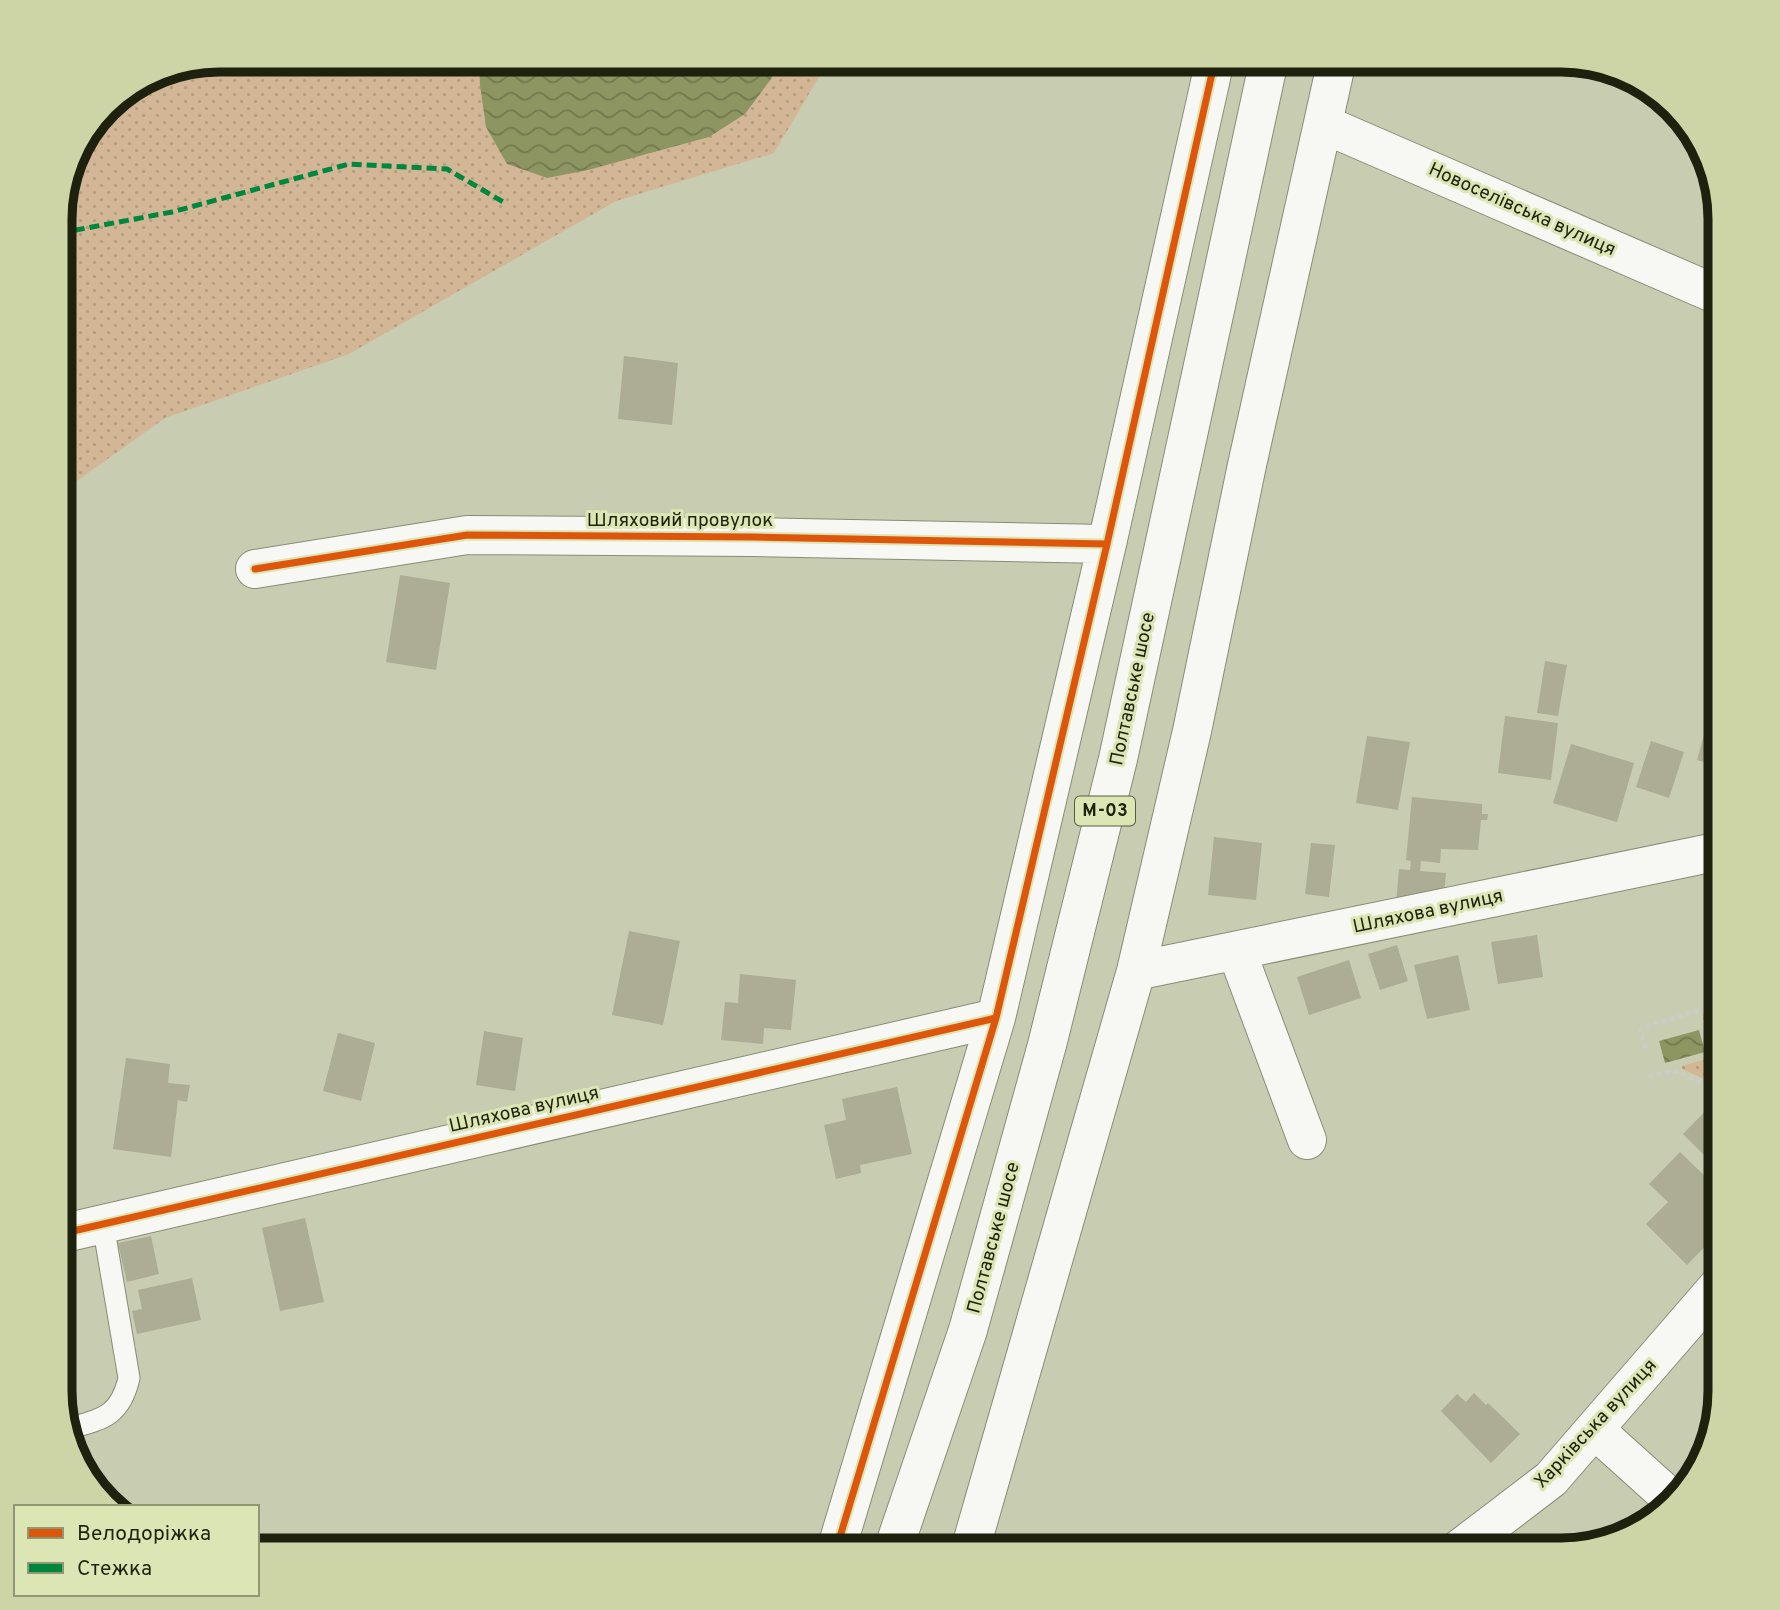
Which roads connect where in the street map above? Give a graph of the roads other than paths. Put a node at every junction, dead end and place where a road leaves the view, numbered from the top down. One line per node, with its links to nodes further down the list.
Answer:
1 (1212, 72): 6 (main road)
2 (1266, 72): 20 (main road, Полтавське шосе / М-03)
3 (1334, 72): 4 (main road)
4 (1323, 124): 5 (main road, Новоселівська вулиця); 10 (main road)
5 (1708, 291)
6 (1107, 544): 7 (main road, Шляховий провулок); 11 (main road)
7 (255, 569)
8 (1708, 854): 9 (main road, Шляхова вулиця)
9 (1237, 952): 10 (main road, Шляхова вулиця); 12 (main road)
10 (1136, 971): 21 (main road)
11 (996, 1018): 13 (main road, Шляхова вулиця); 19 (main road)
12 (1307, 1140)
13 (103, 1224): 14 (main road, Шляхова вулиця); 16 (lane)
14 (72, 1231)
15 (1708, 1298): 17 (main road, Харківська вулиця)
16 (76, 1426)
17 (1595, 1430): 18 (main road); 22 (main road, Харківська вулиця)
18 (1666, 1494)
19 (840, 1538)
20 (897, 1538)
21 (974, 1538)
22 (1474, 1538)

